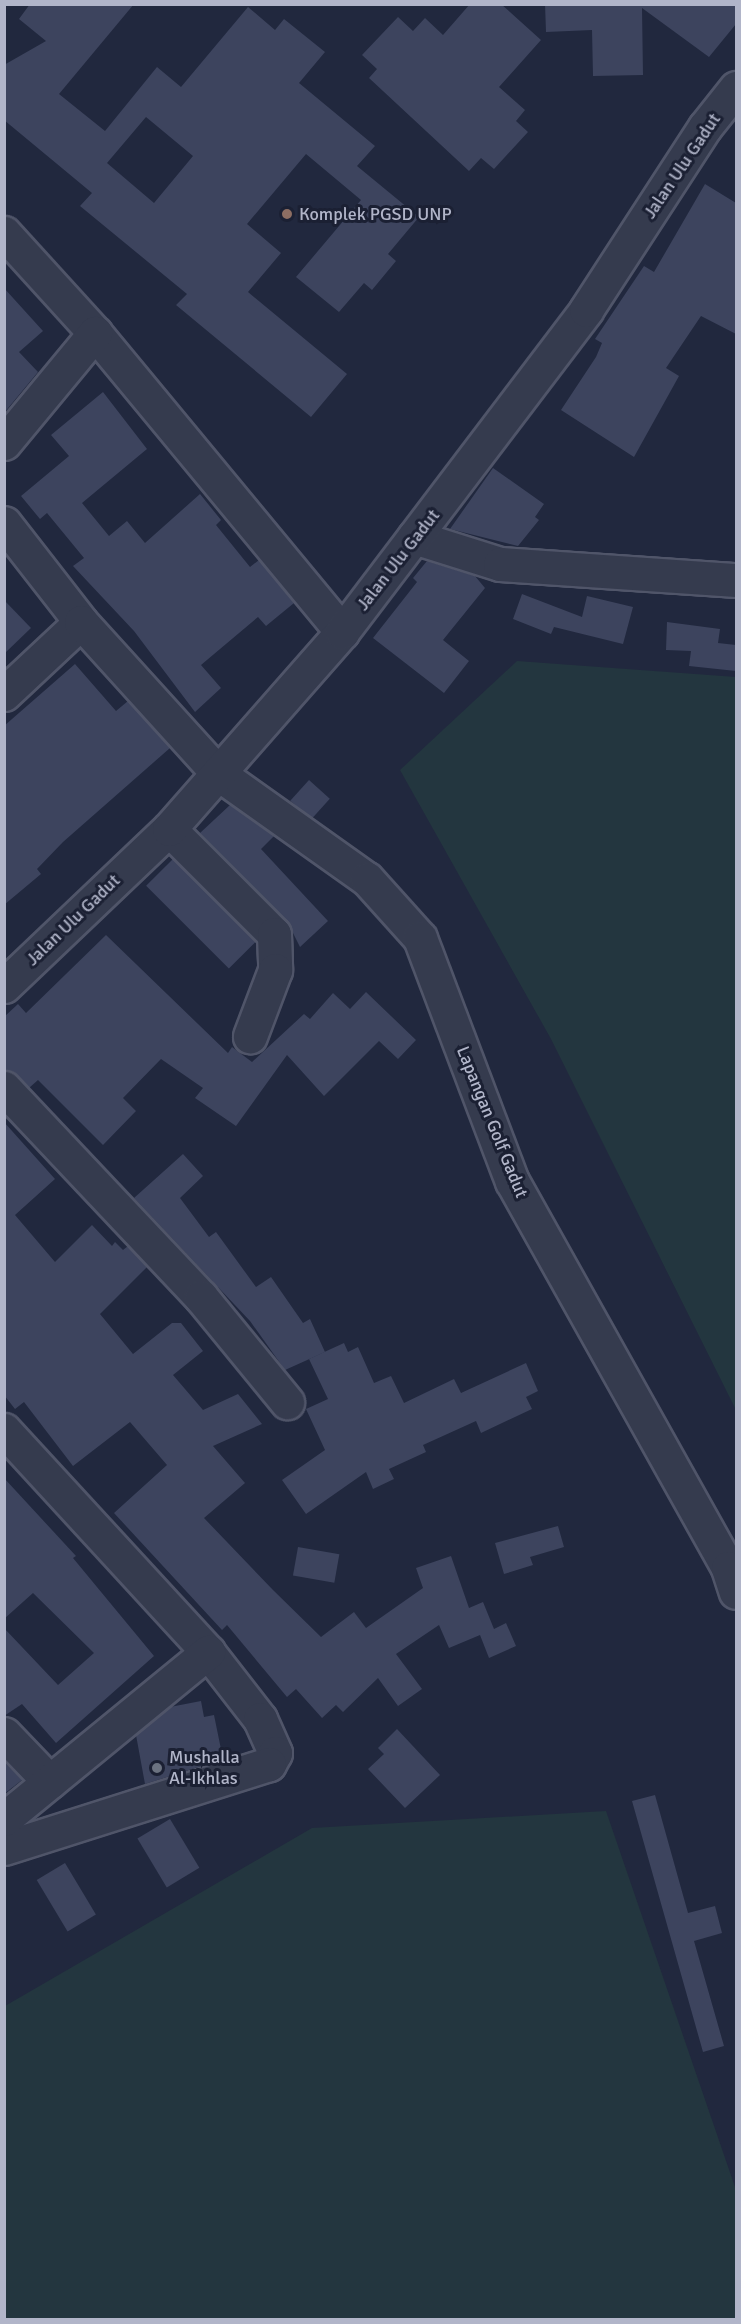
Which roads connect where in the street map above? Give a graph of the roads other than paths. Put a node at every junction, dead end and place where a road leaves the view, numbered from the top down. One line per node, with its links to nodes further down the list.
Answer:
1 (736, 88): 6 (street, Jalan Ulu Gadut)
2 (4, 233): 3 (street)
3 (95, 333): 4 (street); 9 (street)
4 (4, 443)
5 (4, 523): 8 (street, Lapangan Golf Gadut)
6 (414, 537): 7 (street); 9 (street, Jalan Ulu Gadut)
7 (736, 580)
8 (81, 622): 10 (street); 11 (street, Lapangan Golf Gadut)
9 (342, 632): 11 (street, Jalan Ulu Gadut)
10 (4, 694)
11 (219, 774): 12 (street, Jalan Ulu Gadut); 18 (street, Lapangan Golf Gadut)
12 (169, 829): 13 (street, Jalan Ulu Gadut); 14 (street)
13 (4, 986)
14 (250, 1036)
15 (4, 1088): 16 (street)
16 (287, 1402)
17 (4, 1430): 19 (street)
18 (736, 1592)
19 (208, 1652): 21 (street); 23 (street)
20 (4, 1734): 21 (street)
21 (50, 1782): 22 (street)
22 (4, 1819)
23 (4, 1848)

